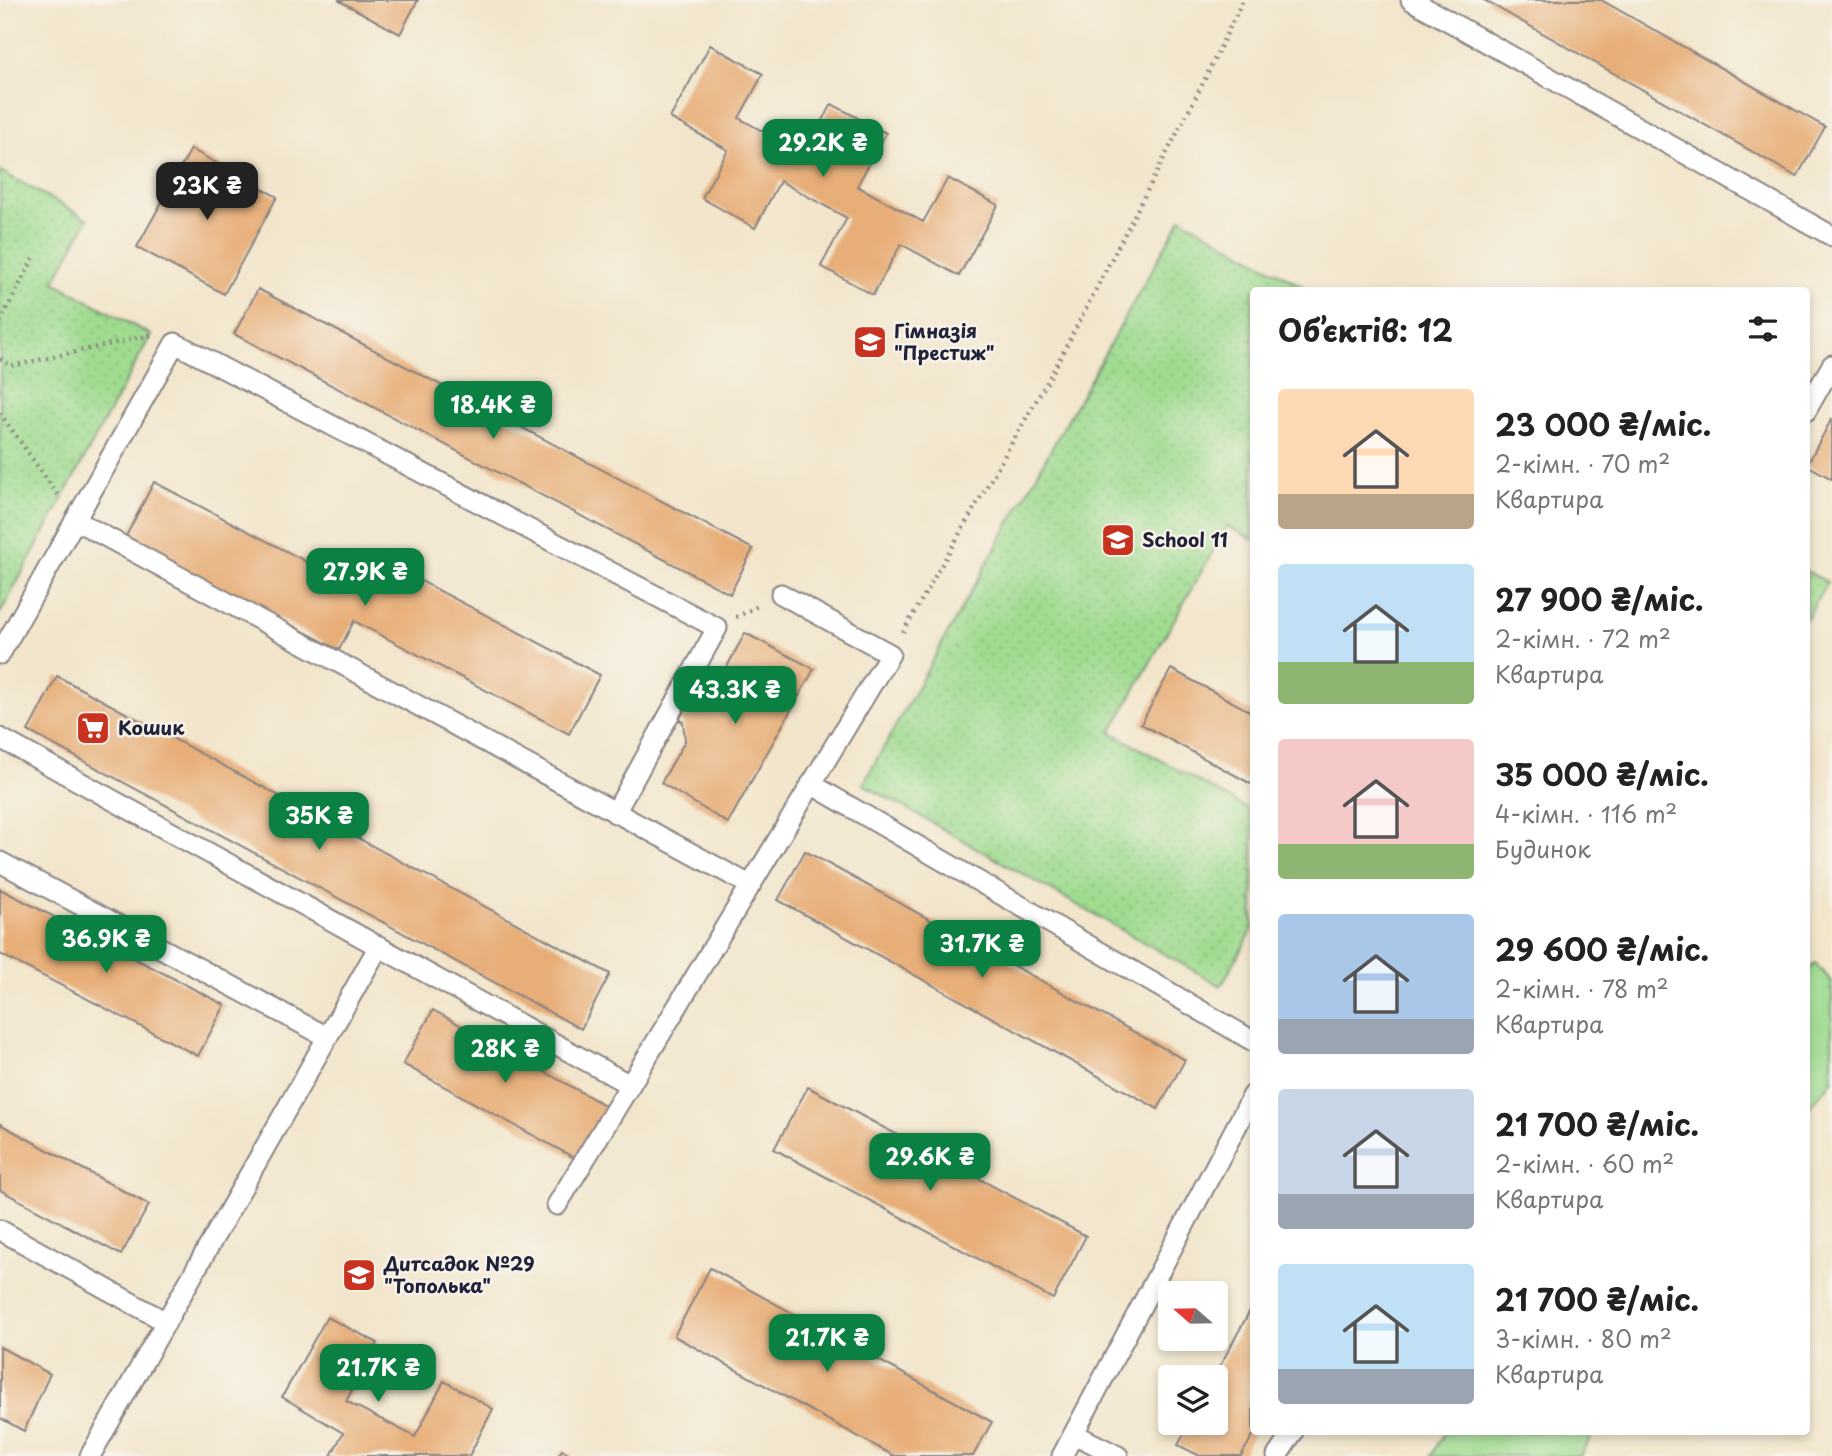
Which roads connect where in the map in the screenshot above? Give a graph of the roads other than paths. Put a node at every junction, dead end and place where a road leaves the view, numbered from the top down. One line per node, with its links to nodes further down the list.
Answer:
1 (1411, 0): 2 (lane)
2 (1832, 236)
3 (1832, 365): 4 (lane)
4 (1810, 404)
5 (75, 520): 7 (lane); 10 (lane); 10 (lane)
6 (781, 594): 9 (lane)
7 (0, 654)
8 (0, 738): 13 (lane)
9 (811, 784): 12 (lane); 15 (lane)
10 (615, 813): 12 (lane)
11 (0, 862): 14 (lane)
12 (750, 886): 16 (lane)
13 (379, 946): 14 (lane); 16 (lane)
14 (327, 1037): 20 (lane)
15 (1250, 1039)
16 (630, 1085): 18 (lane)
17 (1250, 1102): 21 (lane)
18 (557, 1205)
19 (0, 1230): 20 (lane)
20 (166, 1322): 23 (lane)
21 (1074, 1434): 24 (lane); 25 (lane)
22 (1291, 1435): 26 (lane)
23 (90, 1456)
24 (1062, 1456)
25 (1118, 1456)
26 (1277, 1456)

